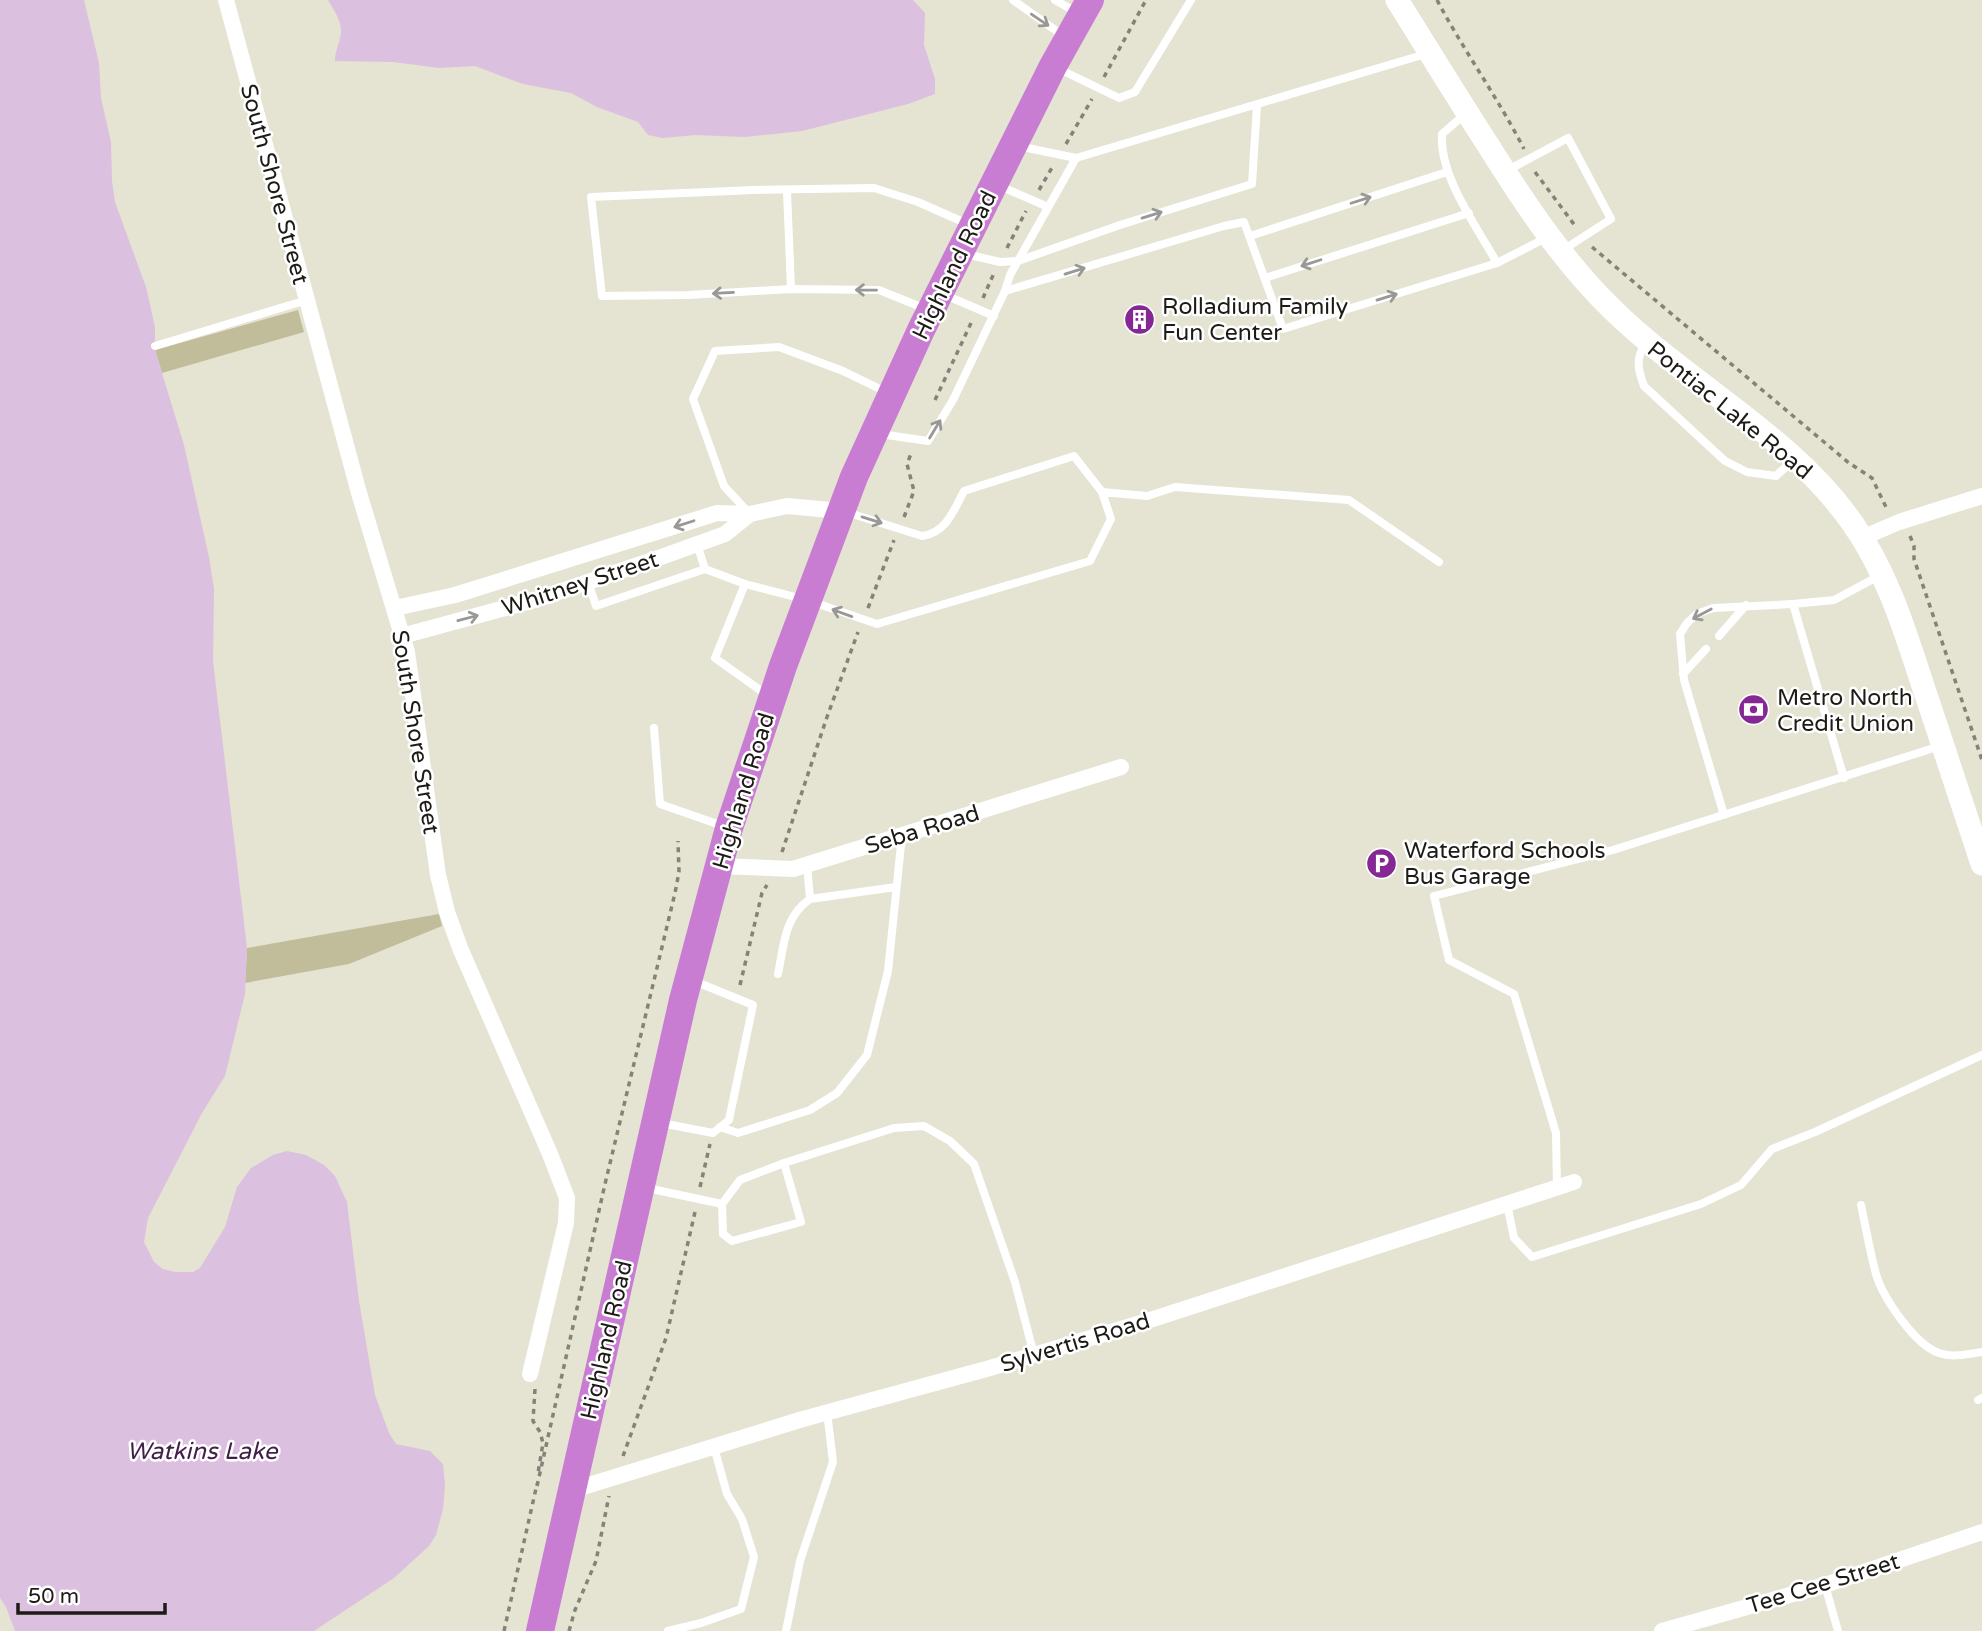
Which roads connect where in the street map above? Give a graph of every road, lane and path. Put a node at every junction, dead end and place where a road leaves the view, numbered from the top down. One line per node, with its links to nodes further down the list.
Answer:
1 (226, 0): 36 (street, South Shore Street)
2 (1013, 0): 8 (lane, one-way to 8)
3 (1055, 0): 8 (lane)
4 (1146, 0): 11 (path)
5 (1191, 0): 11 (lane)
6 (1397, 0): 9 (street, Pontiac Lake Road)
7 (1437, 0): 17 (path)
8 (1080, 18): 10 (highway, Highland Road)
9 (1430, 53): 12 (lane); 13 (street, Pontiac Lake Road)
10 (1053, 66): 11 (lane); 14 (highway, Highland Road)
11 (1098, 88): 15 (path)
12 (1257, 105): 16 (lane); 30 (lane, one-way to 12)
13 (1468, 113): 18 (lane); 19 (street, Pontiac Lake Road)
14 (1014, 145): 15 (lane); 20 (highway, Highland Road)
15 (1059, 156): 16 (lane); 22 (path)
16 (1076, 158): 23 (lane)
17 (1529, 159): 19 (lane); 27 (path); 27 (lane)
18 (1447, 172): 24 (lane); 26 (lane, one-way to 18)
19 (1505, 172): 28 (street, Pontiac Lake Road)
20 (994, 184): 22 (lane); 25 (highway, Highland Road)
21 (787, 191): 25 (lane); 34 (lane); 34 (lane, one-way to 21)
22 (1033, 201): 23 (lane); 31 (path)
23 (1048, 207): 30 (lane)
24 (1469, 213): 32 (lane); 33 (lane, one-way to 33)
25 (973, 226): 29 (highway, Highland Road)
26 (1250, 236): 33 (lane); 35 (lane, one-way to 26)
27 (1584, 237): 28 (lane); 51 (path)
28 (1555, 244): 32 (lane); 40 (street, Pontiac Lake Road)
29 (959, 253): 31 (lane); 37 (highway, Highland Road)
30 (1018, 261): 31 (lane); 35 (lane)
31 (1000, 262): 38 (path)
32 (1497, 263): 33 (lane, one-way to 32)
33 (1265, 278)
34 (791, 289): 37 (lane, one-way to 34)
35 (1005, 291): 39 (lane)
36 (307, 300): 41 (lane); 65 (street, South Shore Street)
37 (935, 301): 38 (lane); 42 (highway, Highland Road)
38 (977, 309): 39 (lane); 43 (path)
39 (994, 316): 45 (lane, one-way to 39)
40 (1647, 342): 46 (street, Pontiac Lake Road); 46 (lane)
41 (155, 346)
42 (891, 395): 44 (highway, Highland Road); 50 (lane)
43 (935, 400)
44 (874, 434): 45 (lane); 49 (highway, Highland Road)
45 (917, 439): 52 (path)
46 (1794, 459): 53 (street, Pontiac Lake Road)
47 (1102, 492): 52 (lane); 56 (lane); 67 (lane)
48 (1982, 496): 51 (street)
49 (841, 511): 50 (street, Whitney Street); 52 (lane, one-way to 52); 62 (highway, Highland Road)
50 (750, 514): 54 (street, Whitney Street); 55 (street, Whitney Street, one-way to 55)
51 (1899, 522): 53 (street); 75 (path)
52 (901, 529): 67 (path)
53 (1862, 538): 58 (street, Pontiac Lake Road)
54 (697, 544): 57 (lane); 59 (street, Whitney Street)
55 (572, 558): 59 (street); 60 (street, Whitney Street)
56 (1439, 562)
57 (705, 569): 59 (lane); 61 (lane)
58 (1882, 575): 63 (lane); 74 (street, Pontiac Lake Road)
59 (584, 583): 66 (street, Whitney Street)
60 (487, 584): 65 (street, Whitney Street); 66 (street)
61 (745, 584): 62 (lane); 72 (lane)
62 (807, 600): 67 (lane, one-way to 62); 72 (highway, Highland Road)
63 (1793, 604): 64 (lane); 77 (lane)
64 (1746, 605): 69 (lane); 71 (lane, one-way to 71)
65 (395, 608): 68 (street, South Shore Street)
66 (494, 611): 68 (street, Whitney Street, one-way to 66)
67 (863, 621): 85 (path)
68 (402, 636): 104 (street, South Shore Street)
69 (1718, 636)
70 (1706, 649): 71 (lane)
71 (1683, 674): 78 (lane)
72 (772, 699): 79 (highway, Highland Road)
73 (654, 728): 79 (lane)
74 (1943, 745): 77 (lane); 83 (street, Pontiac Lake Road)
75 (1982, 760)
76 (1121, 767): 80 (street, Seba Road)
77 (1844, 778): 78 (lane)
78 (1724, 816): 97 (lane)
79 (729, 828): 84 (highway, Highland Road)
80 (902, 835): 82 (street, Seba Road); 86 (lane)
81 (678, 841): 108 (path)
82 (807, 864): 85 (street, Seba Road); 87 (lane)
83 (1982, 864)
84 (719, 866): 85 (street, Seba Road); 89 (highway, Highland Road)
85 (775, 868): 90 (path)
86 (896, 887): 87 (lane); 93 (lane)
87 (810, 899): 88 (lane)
88 (778, 974)
89 (689, 979): 90 (lane); 92 (highway, Highland Road)
90 (739, 999): 93 (lane)
91 (1982, 1055): 100 (lane)
92 (655, 1122): 93 (lane); 96 (highway, Highland Road)
93 (716, 1130): 98 (path)
94 (784, 1163): 99 (lane); 99 (lane); 103 (lane)
95 (1574, 1182): 97 (street, Sylvertis Road)
96 (640, 1187): 98 (lane); 109 (highway, Highland Road)
97 (1557, 1188): 100 (street, Sylvertis Road)
98 (698, 1199): 99 (lane); 107 (path)
99 (722, 1204)
100 (1507, 1204): 103 (street, Sylvertis Road)
101 (1861, 1205): 102 (lane)
102 (1982, 1352)
103 (1034, 1355): 105 (street, Sylvertis Road)
104 (530, 1374): 108 (path)
105 (827, 1412): 106 (street, Sylvertis Road); 117 (lane)
106 (714, 1447): 107 (street, Sylvertis Road); 112 (lane)
107 (616, 1477): 109 (street, Sylvertis Road); 115 (path)
108 (537, 1486): 113 (path)
109 (573, 1490): 114 (highway, Highland Road)
110 (1982, 1532): 111 (street, Tee Cee Street)
111 (1825, 1584): 118 (street, Tee Cee Street); 119 (lane)
112 (678, 1630): 116 (lane)
113 (504, 1631)
114 (540, 1631)
115 (569, 1631)
116 (668, 1631)
117 (786, 1631)
118 (1662, 1631)
119 (1838, 1631)

